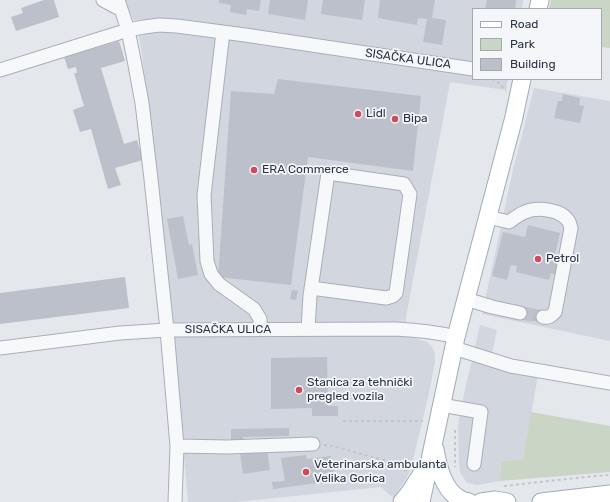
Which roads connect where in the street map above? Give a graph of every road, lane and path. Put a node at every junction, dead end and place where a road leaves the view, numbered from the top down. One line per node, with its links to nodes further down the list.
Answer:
1 (103, 0): 2 (street)
2 (119, 5): 3 (street)
3 (128, 30): 4 (street, SISAČKA ULICA); 6 (street, SISAČKA ULICA); 17 (street)
4 (223, 32): 5 (street, SISAČKA ULICA); 15 (street)
5 (472, 69)
6 (0, 70)
7 (494, 80): 9 (path)
8 (522, 80): 10 (main road)
9 (509, 95)
10 (488, 217): 12 (main road); 14 (street)
11 (311, 288): 11 (street); 16 (street)
12 (466, 299): 13 (street); 18 (main road)
13 (520, 313)
14 (543, 317)
15 (260, 329): 16 (street, SISAČKA ULICA); 17 (street, SISAČKA ULICA)
16 (308, 329): 18 (street, SISAČKA ULICA)
17 (167, 330): 19 (street, SISAČKA ULICA); 27 (street)
18 (455, 342): 20 (street, SISAČKA ULICA); 21 (main road)
19 (0, 348)
20 (610, 383)
21 (441, 405): 25 (main road); 29 (street)
22 (343, 421): 23 (path)
23 (423, 421)
24 (455, 430): 30 (path)
25 (433, 442): 28 (main road); 38 (main road)
26 (313, 444): 27 (street); 31 (path)
27 (177, 446): 35 (street)
28 (429, 464): 36 (main road); 37 (main road)
29 (474, 464)
30 (456, 472)
31 (411, 474)
32 (610, 476): 33 (path)
33 (498, 487)
34 (610, 494): 41 (main road)
35 (174, 502)
36 (402, 502)
37 (421, 502)
38 (469, 502)
39 (481, 502): 40 (main road)
40 (507, 502)
41 (541, 502)

